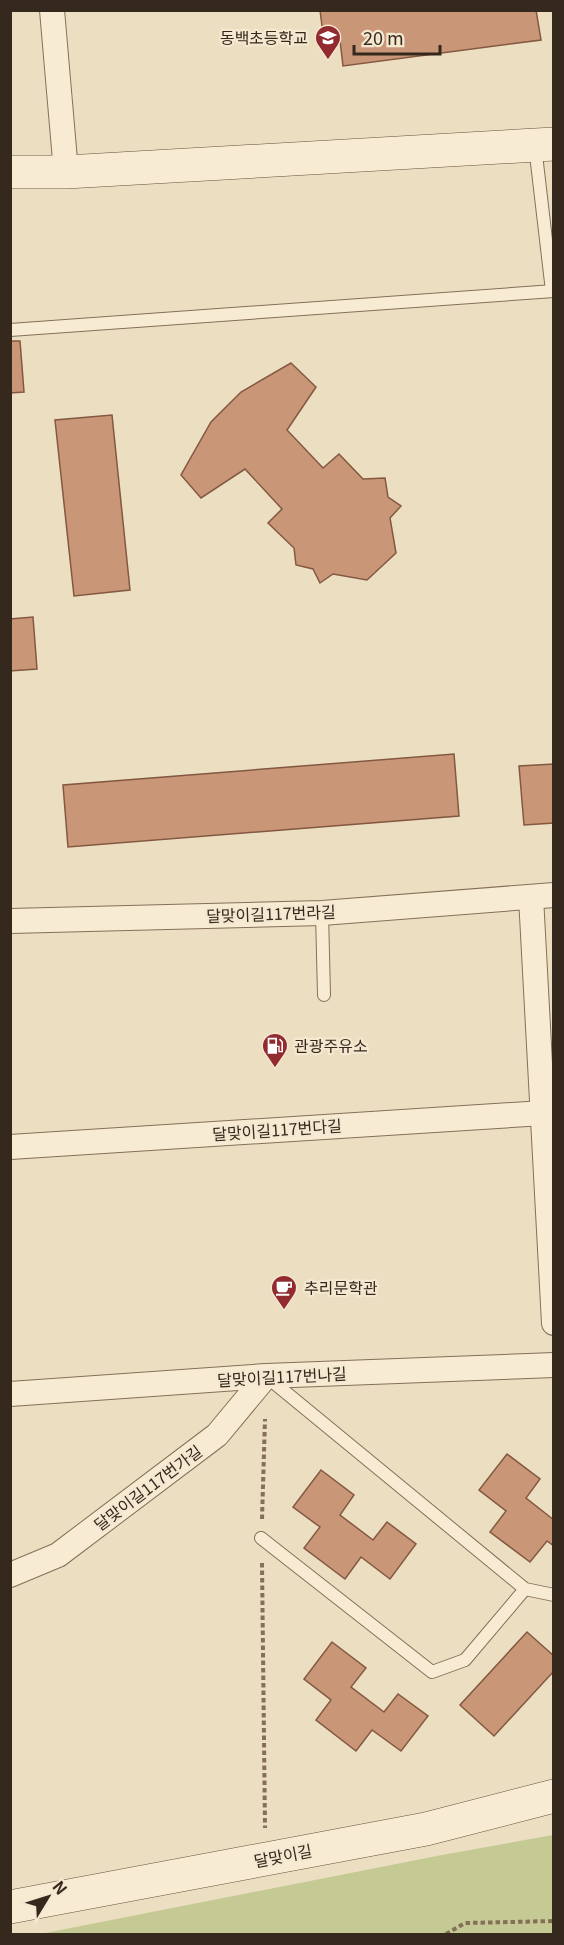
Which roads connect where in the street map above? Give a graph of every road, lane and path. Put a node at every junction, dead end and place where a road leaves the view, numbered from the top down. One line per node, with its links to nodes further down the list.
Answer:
1 (52, 10): 4 (street)
2 (544, 145): 4 (street); 5 (lane)
3 (10, 172): 4 (street)
4 (66, 172)
5 (553, 291): 6 (lane)
6 (10, 330)
7 (542, 896): 8 (street, 달맞이길117번라길); 11 (street, 달맞이길117번라길)
8 (322, 913): 9 (street, 달맞이길117번라길); 10 (lane)
9 (10, 921)
10 (324, 995)
11 (543, 1113): 12 (street, 달맞이길117번다길); 13 (street, 달맞이길117번라길)
12 (10, 1147)
13 (554, 1323)
14 (554, 1365): 15 (street, 달맞이길117번나길)
15 (266, 1376): 16 (street, 달맞이길117번나길); 17 (path); 18 (street, 달맞이길117번가길); 19 (lane)
16 (10, 1394)
17 (261, 1538): 19 (lane); 22 (path)
18 (10, 1575)
19 (525, 1588): 20 (lane)
20 (554, 1595)
21 (554, 1796): 22 (street, 달맞이길)
22 (265, 1859): 23 (street, 달맞이길)
23 (10, 1907)
24 (554, 1921): 25 (path)
25 (446, 1935)

